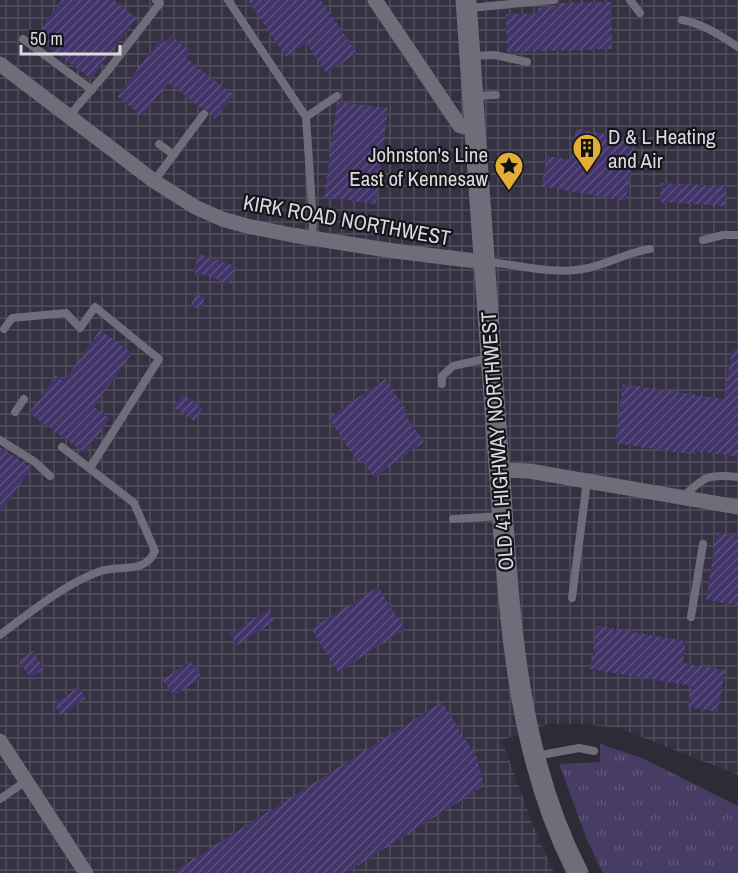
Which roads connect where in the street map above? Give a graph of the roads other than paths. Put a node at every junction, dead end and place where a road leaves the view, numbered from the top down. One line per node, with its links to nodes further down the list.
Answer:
1 (156, 0): 14 (lane)
2 (228, 0): 20 (lane)
3 (375, 0): 21 (street)
4 (554, 0): 6 (lane)
5 (630, 0): 7 (lane)
6 (466, 4): 11 (street, OLD 41 HIGHWAY NORTHWEST)
7 (640, 13)
8 (682, 20): 10 (lane)
9 (22, 39): 14 (lane)
10 (738, 47)
11 (470, 56): 12 (lane); 17 (street, OLD 41 HIGHWAY NORTHWEST)
12 (527, 63)
13 (0, 64): 19 (street, KIRK ROAD NORTHWEST)
14 (92, 90): 19 (lane)
15 (496, 95): 17 (lane)
16 (338, 96): 20 (lane)
17 (473, 96): 21 (street, OLD 41 HIGHWAY NORTHWEST)
18 (204, 114): 23 (lane)
19 (69, 116): 24 (street, KIRK ROAD NORTHWEST)
20 (306, 117): 26 (lane)
21 (475, 129): 29 (street, OLD 41 HIGHWAY NORTHWEST)
22 (159, 144): 23 (lane)
23 (174, 155): 24 (lane)
24 (154, 181): 26 (street, KIRK ROAD NORTHWEST)
25 (738, 235): 27 (lane)
26 (312, 238): 29 (street, KIRK ROAD NORTHWEST)
27 (703, 240)
28 (650, 249): 29 (lane)
29 (484, 262): 31 (street, OLD 41 HIGHWAY NORTHWEST)
30 (4, 329): 37 (lane)
31 (490, 357): 32 (lane); 38 (street, OLD 41 HIGHWAY NORTHWEST)
32 (442, 384)
33 (24, 399): 34 (lane)
34 (15, 412)
35 (0, 440): 39 (lane)
36 (62, 447): 37 (lane)
37 (90, 468): 49 (lane)
38 (499, 470): 41 (street); 44 (street, OLD 41 HIGHWAY NORTHWEST)
39 (51, 476)
40 (738, 477): 42 (lane)
41 (587, 481): 42 (street); 47 (lane)
42 (683, 497): 43 (street)
43 (738, 507)
44 (503, 516): 45 (lane); 52 (street, OLD 41 HIGHWAY NORTHWEST)
45 (453, 519)
46 (703, 544): 48 (lane)
47 (572, 598)
48 (691, 617)
49 (0, 635)
50 (0, 741): 53 (street)
51 (594, 751): 52 (lane)
52 (534, 757): 56 (street, OLD 41 HIGHWAY NORTHWEST)
53 (26, 781): 54 (lane); 55 (street)
54 (0, 799)
55 (86, 873)
56 (578, 873)

